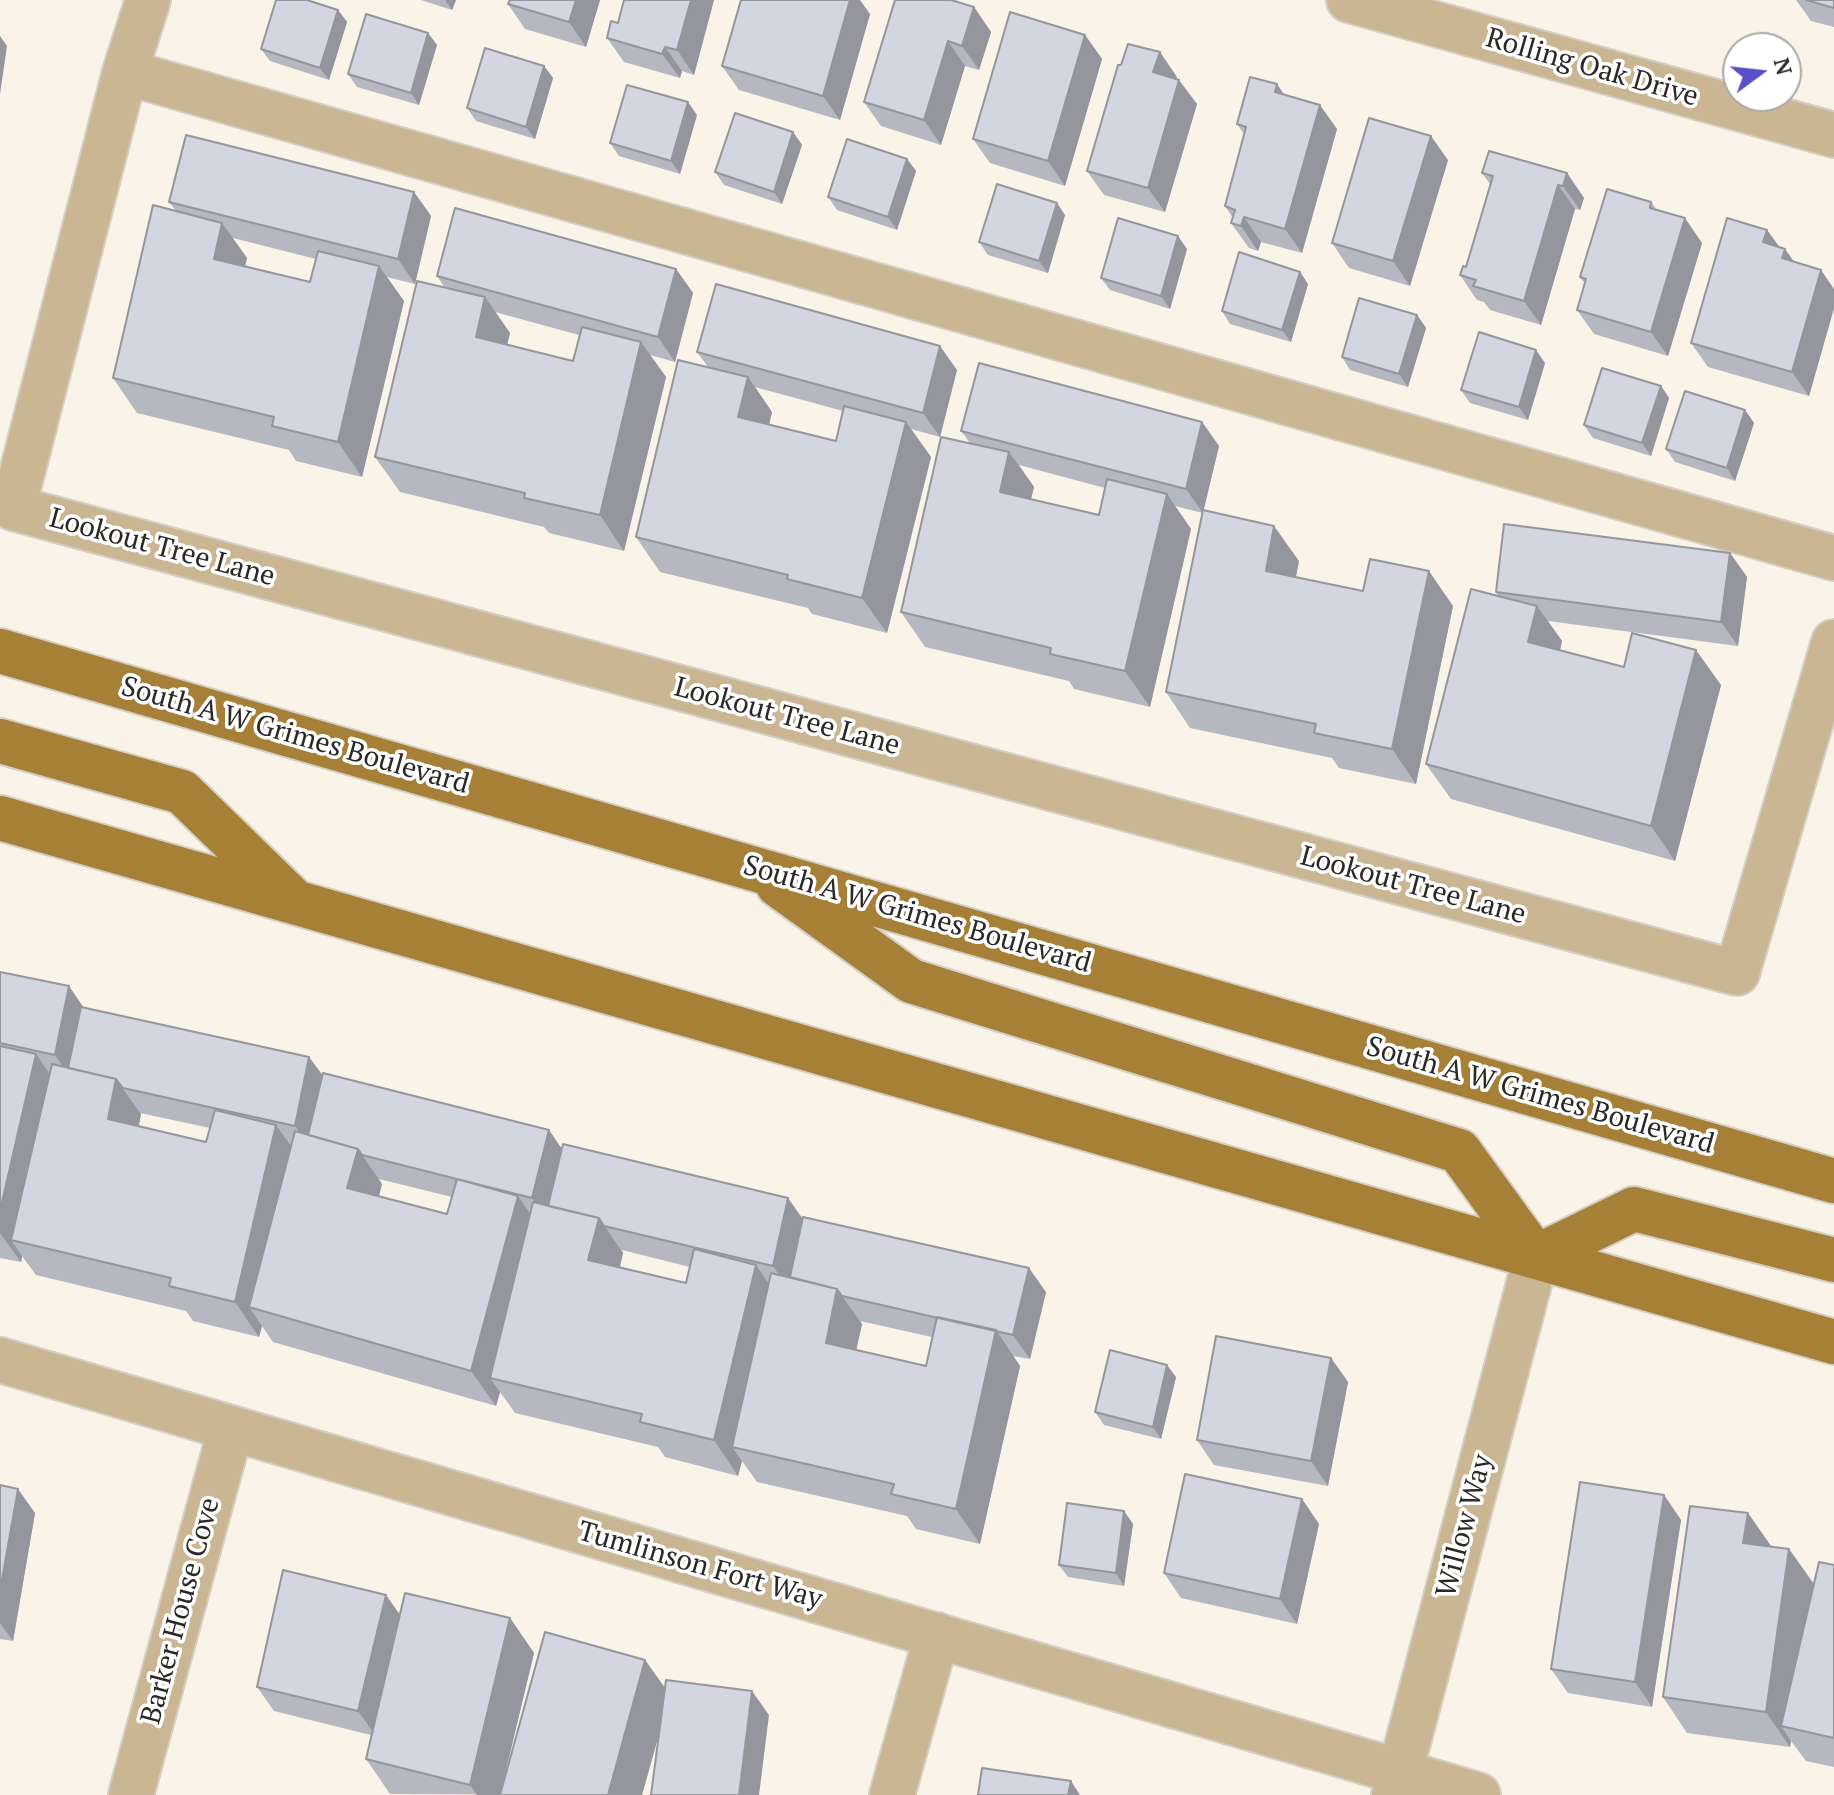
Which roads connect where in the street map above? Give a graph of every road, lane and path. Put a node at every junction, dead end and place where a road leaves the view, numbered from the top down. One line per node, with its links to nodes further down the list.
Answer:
1 (148, 0): 3 (street, Lookout Tree Lane)
2 (1349, 0): 4 (street, Rolling Oak Drive)
3 (125, 72): 5 (street); 6 (street, Lookout Tree Lane)
4 (1834, 135)
5 (1834, 558)
6 (1834, 642)
7 (0, 651): 10 (main road, South A W Grimes Boulevard)
8 (0, 741): 11 (main road)
9 (0, 818): 11 (main road)
10 (753, 867): 12 (main road, South A W Grimes Boulevard); 13 (main road)
11 (296, 903): 13 (main road)
12 (1834, 1181)
13 (1536, 1257): 14 (main road); 15 (main road); 19 (street, Willow Way)
14 (1834, 1260)
15 (1834, 1342)
16 (0, 1360): 17 (street, Tumlinson Fort Way)
17 (231, 1428): 18 (street, Tumlinson Fort Way); 20 (street, Barker House Cove)
18 (937, 1635): 19 (street, Tumlinson Fort Way); 21 (street)
19 (1397, 1783): 22 (street, Tumlinson Fort Way)
20 (131, 1795)
21 (892, 1795)
22 (1478, 1795)

